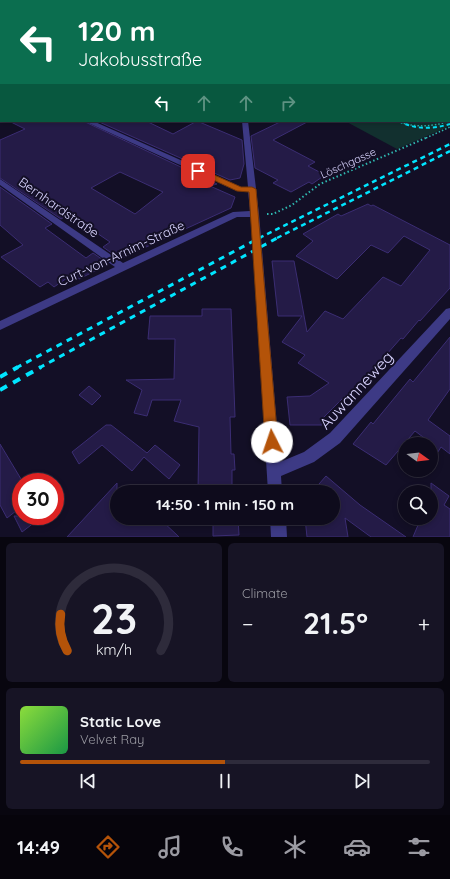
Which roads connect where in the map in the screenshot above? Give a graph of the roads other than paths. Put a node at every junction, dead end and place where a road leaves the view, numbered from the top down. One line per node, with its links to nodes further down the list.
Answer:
1 (90, 122): 4 (street)
2 (245, 122): 4 (street)
3 (0, 181): 6 (street, Bernhardstraße)
4 (252, 189): 5 (street)
5 (255, 214): 6 (street, Curt-von-Arnim-Straße); 9 (street)
6 (123, 268): 8 (street, Curt-von-Arnim-Straße)
7 (450, 312): 9 (street, Auwanneweg)
8 (0, 326)
9 (274, 472): 10 (street)
10 (275, 485)
11 (278, 525): 12 (street)
12 (279, 537)

